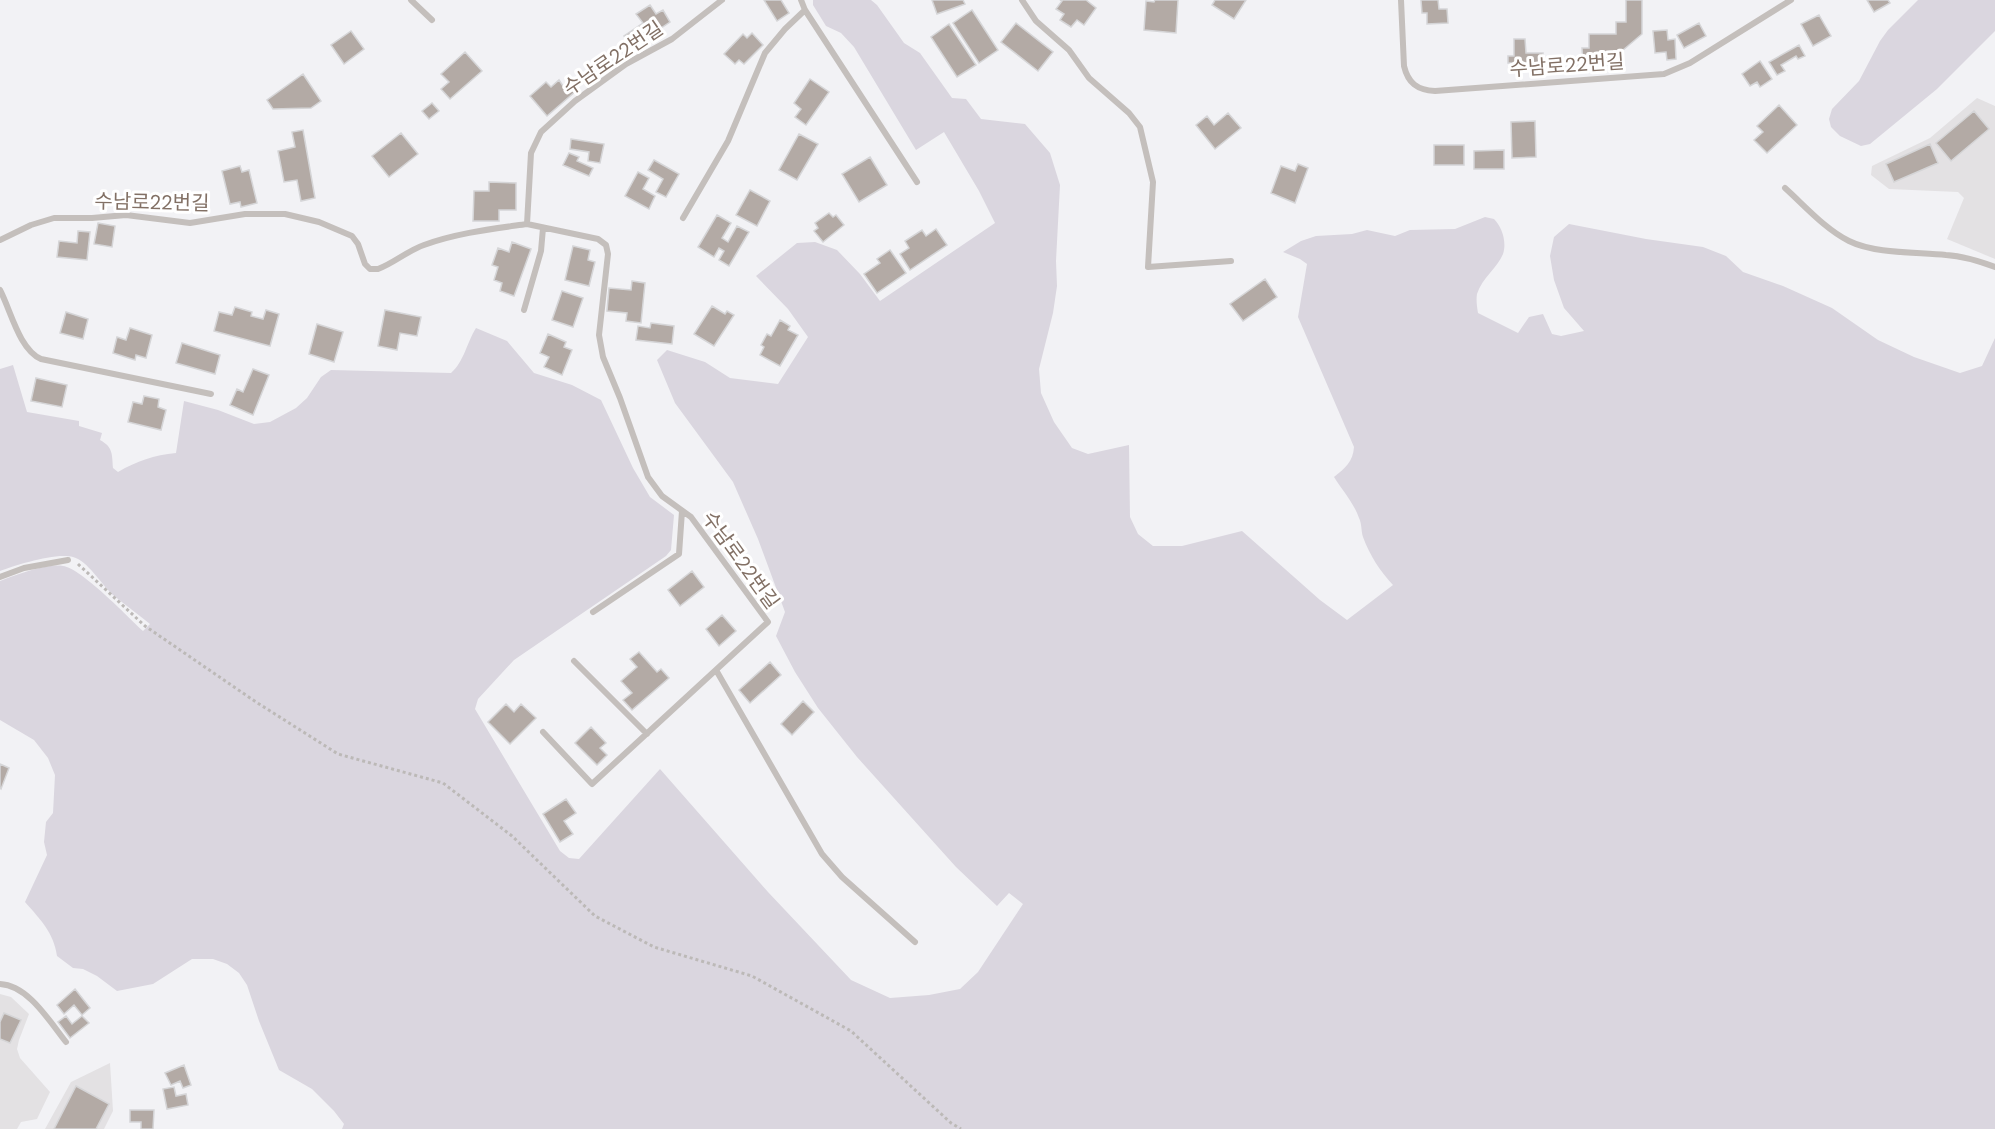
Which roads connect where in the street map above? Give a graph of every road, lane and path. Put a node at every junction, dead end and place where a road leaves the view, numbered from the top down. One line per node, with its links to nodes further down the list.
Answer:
1 (411, 0): 8 (lane)
2 (722, 0): 12 (lane, 수남로22번길)
3 (801, 0): 7 (lane)
4 (1022, 0): 15 (lane)
5 (1401, 0): 6 (lane, 수남로22번길)
6 (1791, 0)
7 (805, 10): 9 (lane); 11 (lane)
8 (432, 20)
9 (917, 182)
10 (1785, 188): 16 (lane)
11 (683, 218)
12 (526, 224): 13 (lane, 수남로22번길); 14 (lane, 수남로22번길)
13 (543, 228): 18 (lane); 20 (lane, 수남로22번길)
14 (0, 240)
15 (1231, 261)
16 (1995, 267)
17 (0, 290): 19 (lane)
18 (524, 310)
19 (212, 394)
20 (682, 511): 23 (lane); 25 (lane, 수남로22번길)
21 (68, 560): 22 (lane); 31 (path)
22 (0, 577)
23 (593, 612)
24 (574, 661): 27 (lane)
25 (716, 670): 27 (lane, 수남로22번길); 28 (lane)
26 (543, 732): 27 (lane, 수남로22번길)
27 (647, 734)
28 (915, 942)
29 (0, 984): 30 (lane)
30 (66, 1042)
31 (961, 1129)

